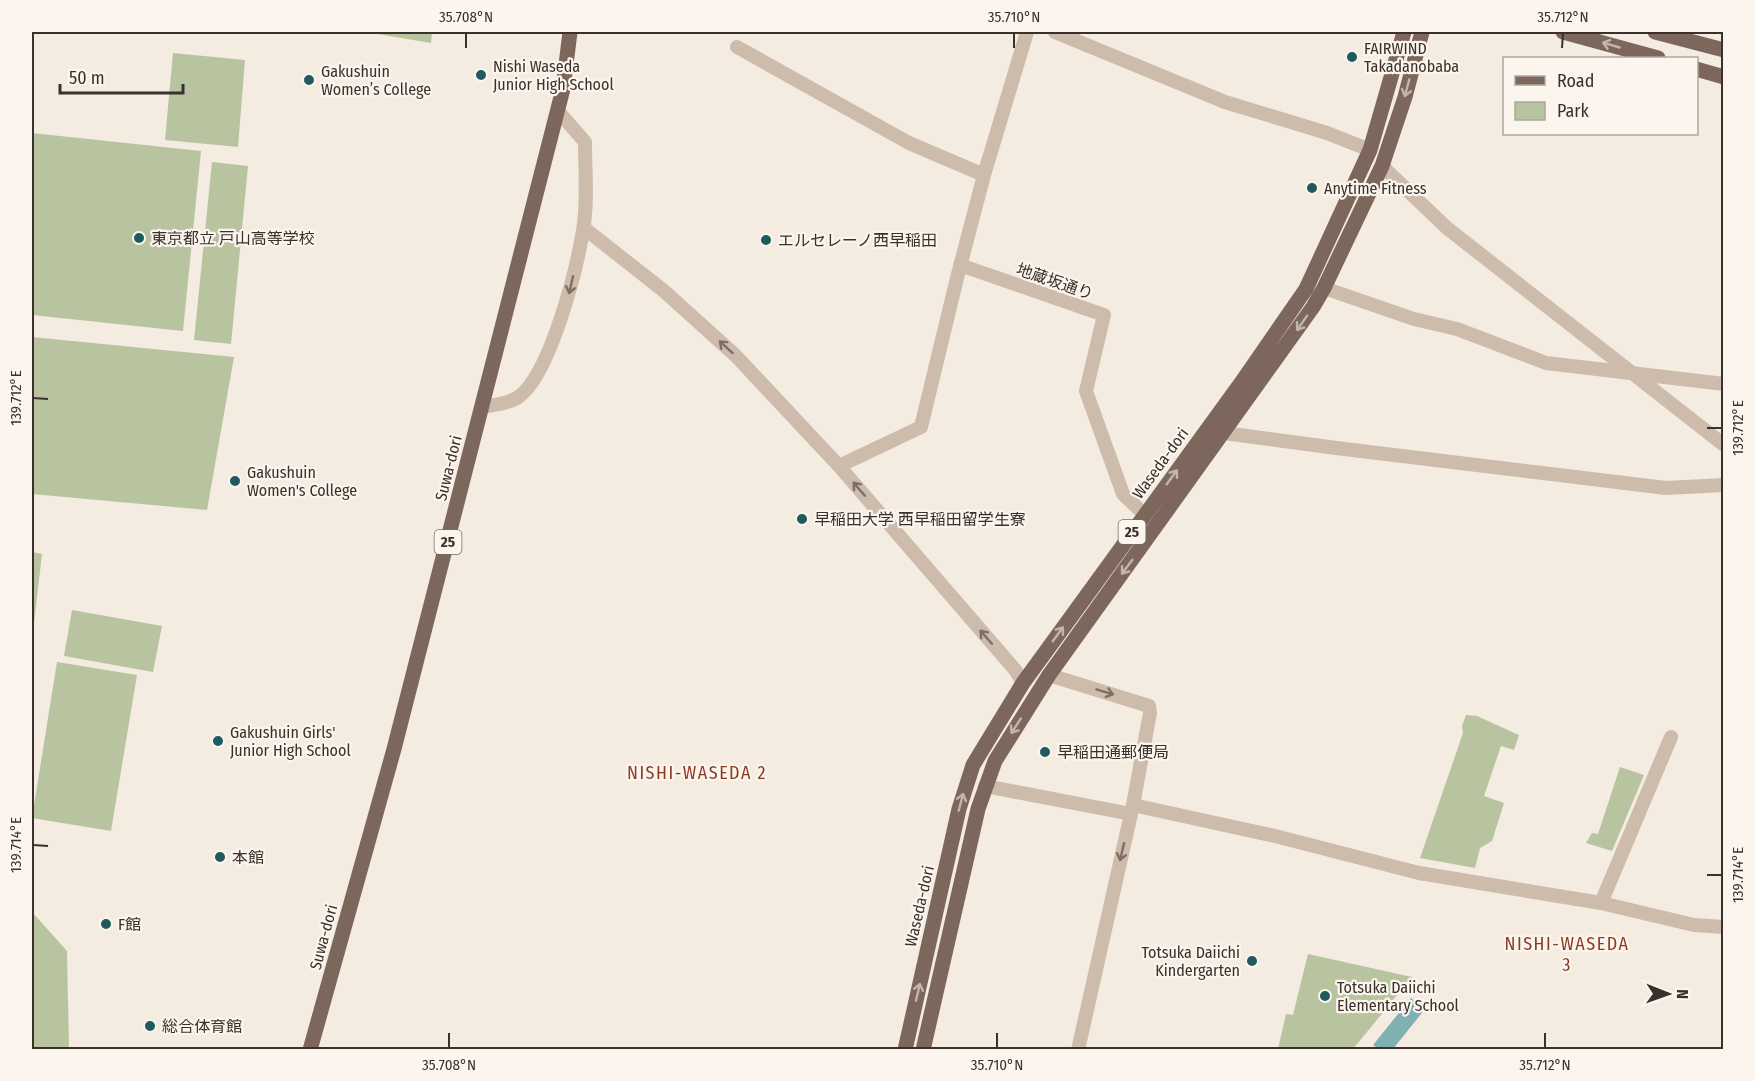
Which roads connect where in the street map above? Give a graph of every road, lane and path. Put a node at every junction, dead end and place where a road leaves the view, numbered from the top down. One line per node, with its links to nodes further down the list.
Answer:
1 (570, 32): 13 (main road, Suwa-dori / 25)
2 (1028, 32): 16 (street)
3 (1055, 32): 14 (street)
4 (1404, 32): 14 (main road, Waseda-dori / 25)
5 (1422, 32): 15 (main road, Waseda-dori / 25, one-way to 15)
6 (1563, 32): 10 (main road, one-way to 6)
7 (1655, 32): 9 (main road)
8 (737, 47): 16 (street)
9 (1724, 50)
10 (1654, 57)
11 (1698, 70): 12 (main road)
12 (1724, 76)
13 (558, 111): 17 (street); 22 (main road, Suwa-dori / 25)
14 (1370, 150): 27 (main road, Waseda-dori / 25, one-way to 14)
15 (1382, 166): 19 (main road, Waseda-dori / 25); 20 (street)
16 (984, 175): 18 (street)
17 (584, 228): 22 (street, one-way to 22); 25 (street, one-way to 17)
18 (960, 265): 25 (street); 27 (street, 地蔵坂通り)
19 (1324, 288): 20 (street); 23 (main road, Waseda-dori / 25, one-way to 23)
20 (1632, 373): 21 (street); 24 (street)
21 (1724, 384)
22 (482, 407): 35 (main road, Suwa-dori / 25)
23 (1224, 432): 26 (street); 28 (main road, Waseda-dori / 25, one-way to 28)
24 (1724, 445)
25 (839, 466): 29 (street, one-way to 25)
26 (1724, 485)
27 (1144, 514): 29 (main road, Waseda-dori / 25, one-way to 27)
28 (1049, 675): 31 (main road, Waseda-dori / 25, one-way to 31); 32 (street, one-way to 32)
29 (1023, 683): 36 (main road, Waseda-dori / 25, one-way to 29)
30 (1671, 737): 33 (street)
31 (985, 786): 32 (street); 37 (main road, Waseda-dori / 25)
32 (1132, 810): 33 (street); 38 (street, one-way to 38)
33 (1601, 903): 34 (street)
34 (1724, 927)
35 (310, 1050)
36 (905, 1050)
37 (923, 1050)
38 (1078, 1050)

